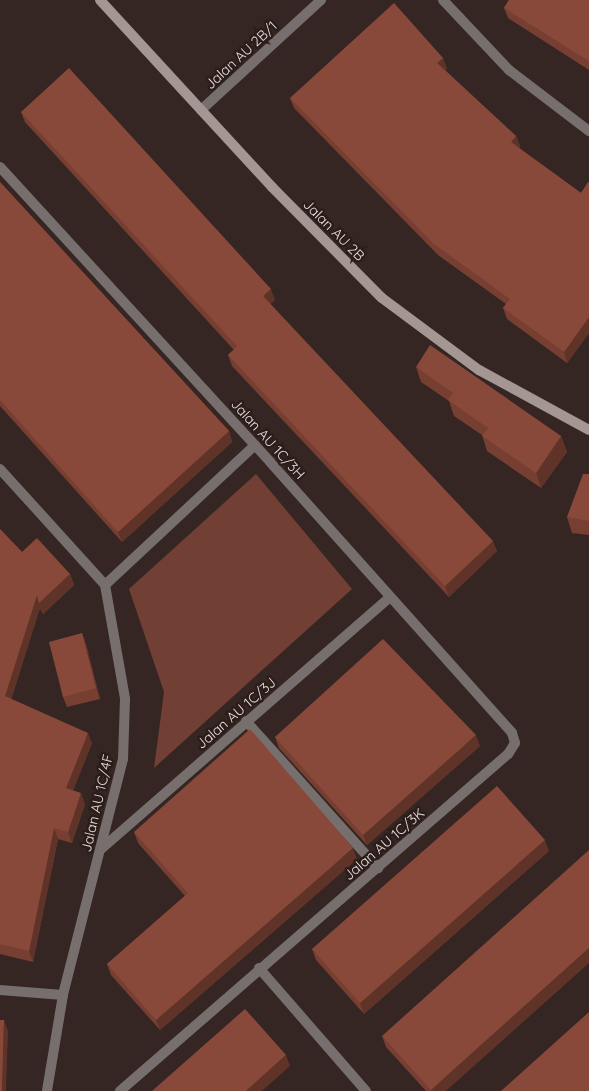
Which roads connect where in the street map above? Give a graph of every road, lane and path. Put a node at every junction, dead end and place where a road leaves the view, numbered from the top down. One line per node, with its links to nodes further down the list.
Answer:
1 (100, 0): 4 (street, Jalan AU 2B)
2 (321, 0): 4 (street, Jalan AU 2B/1)
3 (443, 0): 5 (street)
4 (201, 110): 7 (street, Jalan AU 2B)
5 (589, 130)
6 (0, 167): 8 (street, Jalan AU 1C/3H)
7 (589, 430)
8 (255, 445): 10 (street); 11 (street, Jalan AU 1C/3H)
9 (0, 469): 10 (street)
10 (105, 585): 14 (street, Jalan AU 1C/4F)
11 (390, 597): 12 (street, Jalan AU 1C/3J); 13 (street, Jalan AU 1C/3H)
12 (246, 721): 14 (street, Jalan AU 1C/3J); 15 (street)
13 (512, 733): 15 (street, Jalan AU 1C/3K)
14 (100, 850): 18 (street, Jalan AU 1C/4F)
15 (378, 868): 16 (street, Jalan AU 1C/3K)
16 (259, 968): 20 (street, Jalan AU 1C/3K); 21 (street)
17 (0, 990): 18 (street)
18 (63, 995): 19 (street, Jalan AU 1C/4F)
19 (47, 1091)
20 (120, 1091)
21 (366, 1091)

